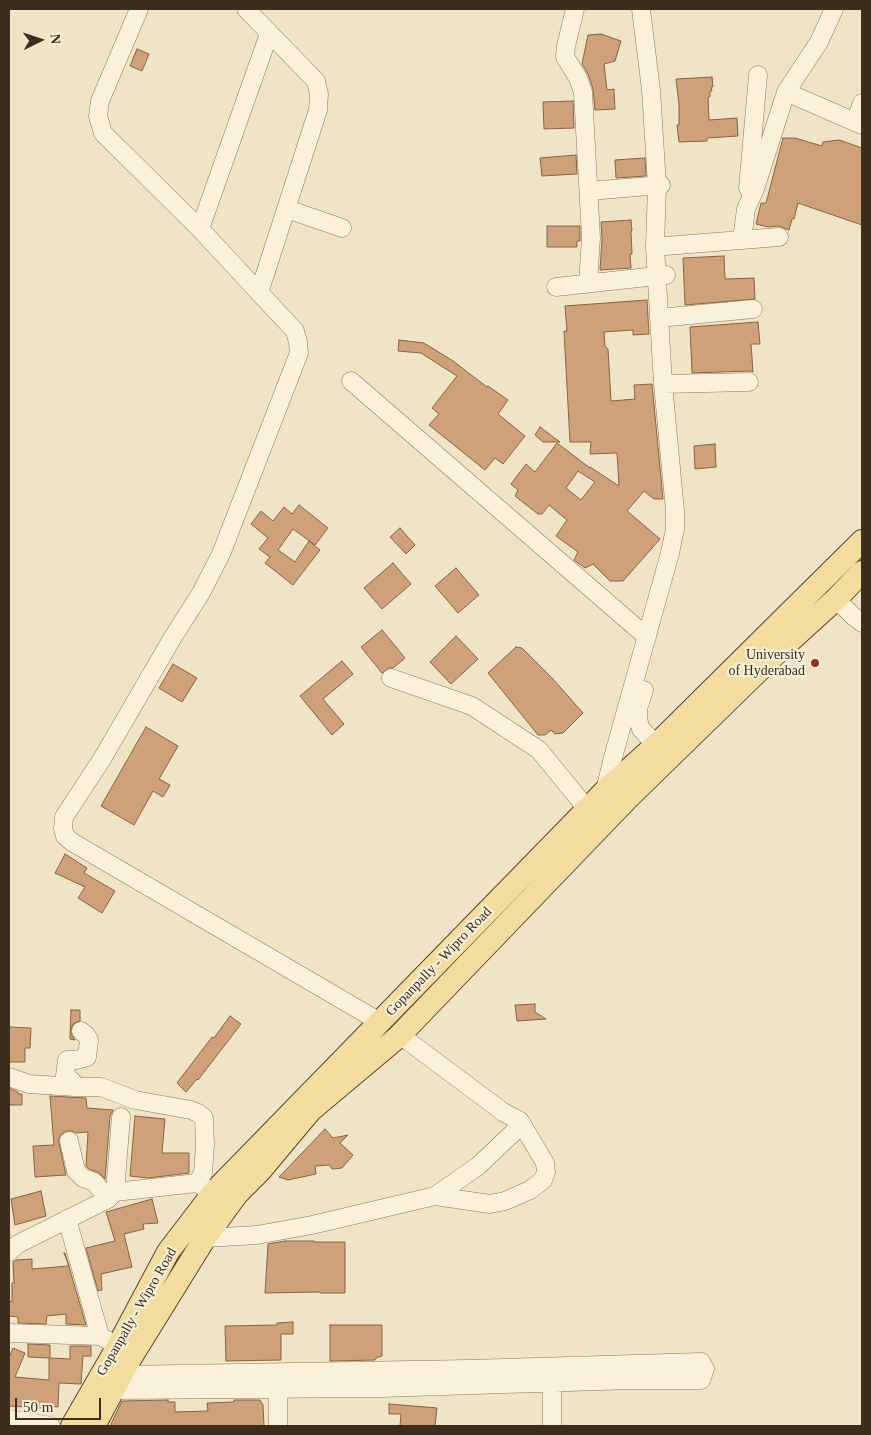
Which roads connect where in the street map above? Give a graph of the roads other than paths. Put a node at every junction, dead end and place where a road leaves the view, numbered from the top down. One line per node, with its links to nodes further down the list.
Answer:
1 (139, 9): 17 (street)
2 (246, 9): 7 (street)
3 (575, 9): 13 (street)
4 (640, 9): 12 (street)
5 (650, 9): 12 (street)
6 (834, 9): 9 (street)
7 (269, 34): 14 (street); 17 (street)
8 (758, 75): 15 (street)
9 (786, 92): 11 (street); 15 (street)
10 (862, 103): 11 (street)
11 (858, 124)
12 (659, 185): 13 (street); 20 (street); 21 (street)
13 (588, 191): 22 (street)
14 (287, 209): 16 (street); 24 (street)
15 (746, 209): 19 (street)
16 (342, 228)
17 (200, 230): 24 (street)
18 (779, 237): 19 (street)
19 (742, 240): 20 (street)
20 (665, 246): 21 (street)
21 (662, 275): 22 (street); 26 (street); 29 (street)
22 (588, 284): 23 (street)
23 (556, 287)
24 (259, 293): 37 (street)
25 (753, 309): 26 (street)
26 (669, 316): 29 (street)
27 (351, 381): 32 (street)
28 (749, 382): 29 (street)
29 (668, 384): 32 (street); 34 (street)
30 (850, 571): 31 (street); 34 (main road, Gopanpally - Wipro Road); 39 (main road, Gopanpally - Wipro Road)
31 (862, 623)
32 (647, 637): 35 (street)
33 (390, 678): 36 (street)
34 (656, 745): 35 (main road, Gopanpally - Wipro Road)
35 (605, 791): 36 (main road, Gopanpally - Wipro Road)
36 (588, 810): 37 (main road, Gopanpally - Wipro Road)
37 (380, 1022): 45 (main road, Gopanpally - Wipro Road)
38 (81, 1031): 41 (street)
39 (400, 1034): 43 (street); 49 (main road, Gopanpally - Wipro Road)
40 (9, 1077): 41 (street)
41 (75, 1087): 45 (street)
42 (121, 1118): 46 (street)
43 (520, 1121): 47 (street); 47 (street)
44 (70, 1141): 46 (street)
45 (205, 1188): 46 (street); 52 (main road, Gopanpally - Wipro Road)
46 (112, 1195): 48 (street)
47 (435, 1196): 49 (street)
48 (67, 1219): 50 (street); 52 (street)
49 (205, 1238): 55 (main road, Gopanpally - Wipro Road)
50 (9, 1252)
51 (9, 1334): 52 (street)
52 (109, 1341): 59 (main road, Gopanpally - Wipro Road)
53 (266, 1373): 54 (street); 55 (street); 56 (street)
54 (552, 1375): 54 (street); 56 (street); 62 (street)
55 (117, 1382): 56 (street); 60 (main road, Gopanpally - Wipro Road)
56 (278, 1389): 61 (street)
57 (9, 1418): 58 (street)
58 (51, 1426)
59 (72, 1426)
60 (94, 1426)
61 (278, 1426)
62 (552, 1426)

